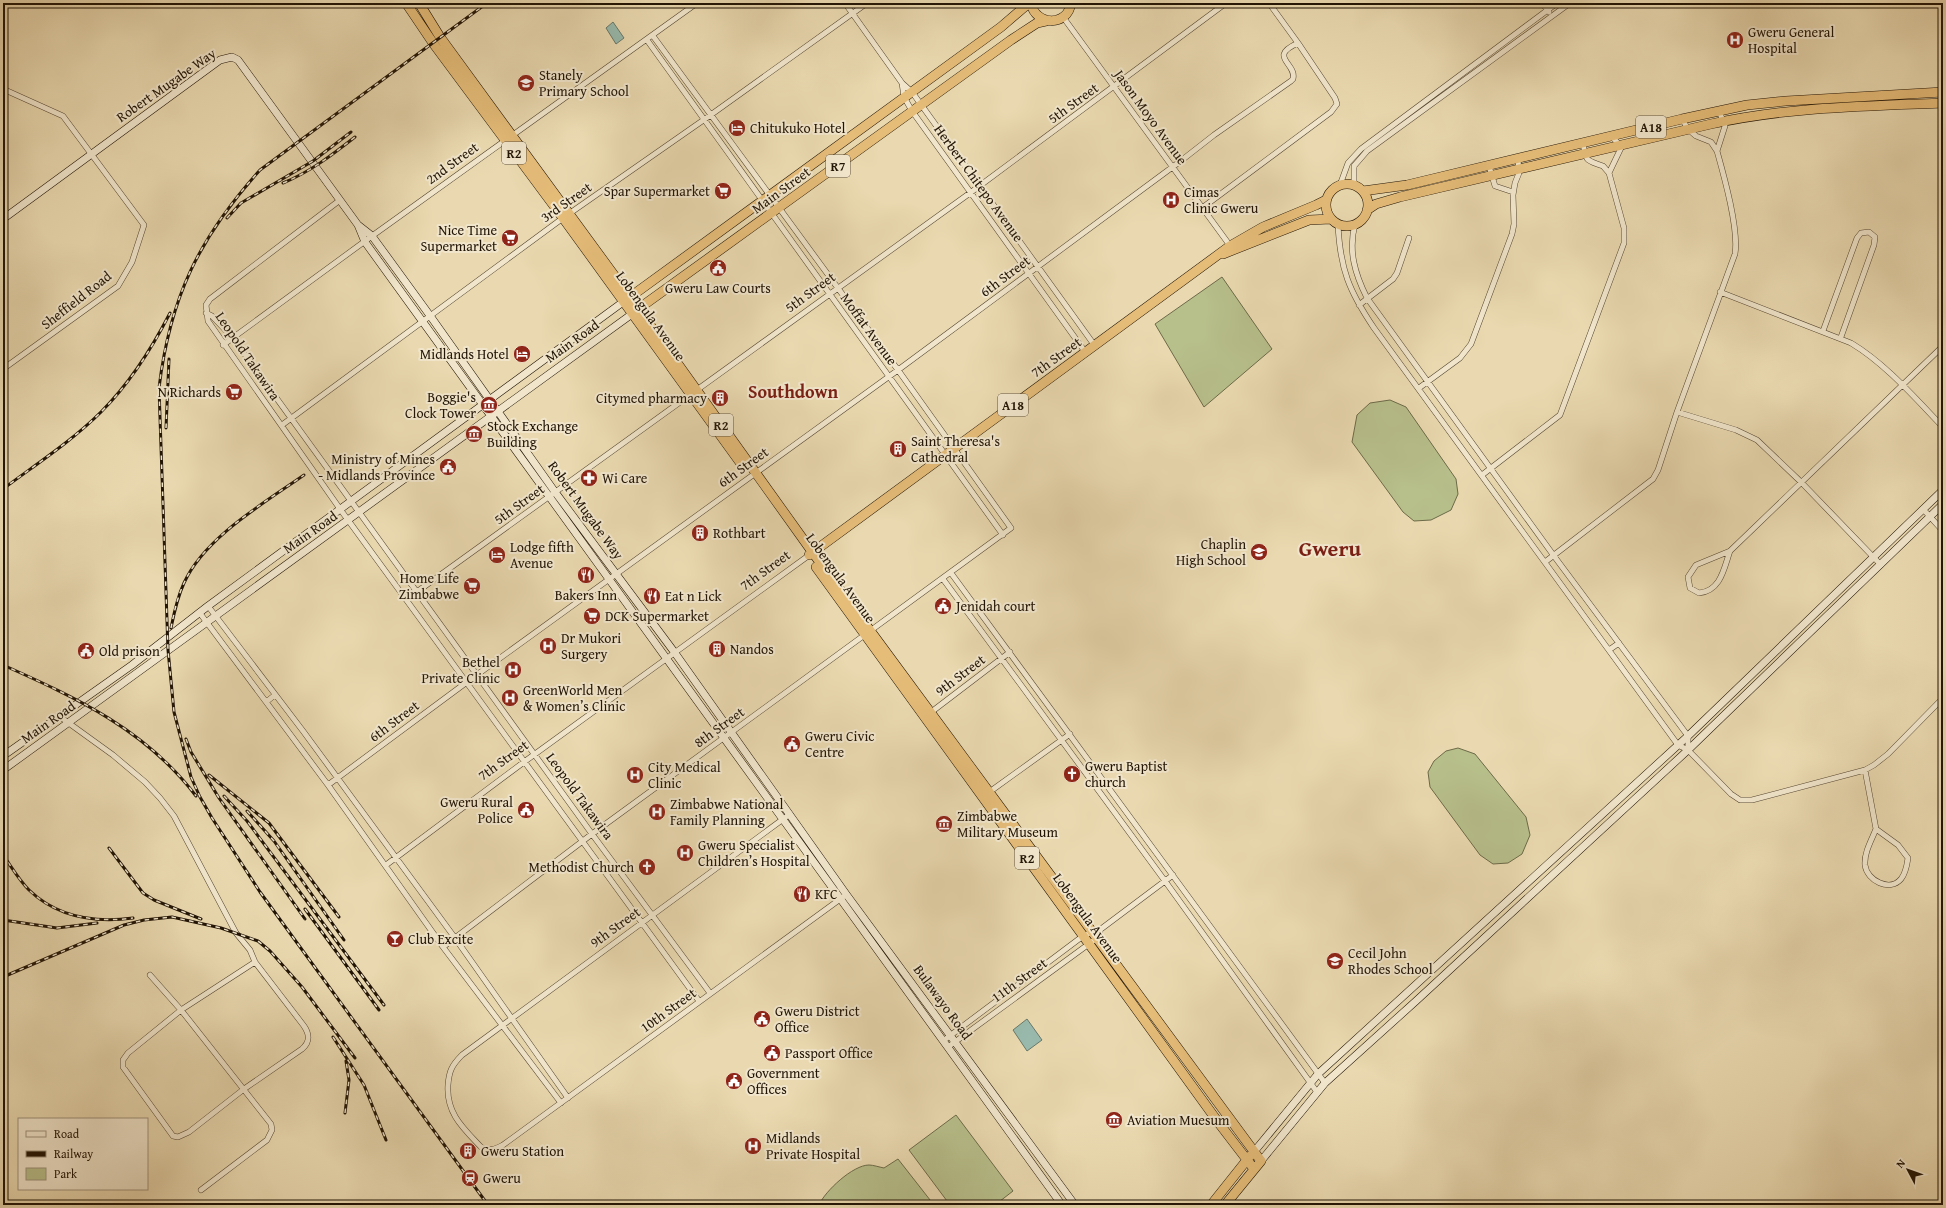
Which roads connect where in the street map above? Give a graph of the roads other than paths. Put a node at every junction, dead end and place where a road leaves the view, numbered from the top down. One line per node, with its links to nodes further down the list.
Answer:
1 (406, 3): 46 (highway, Lobengula Avenue / R2)
2 (419, 3): 46 (highway, Lobengula Avenue / R2)
3 (697, 3): 19 (street, 2nd Street)
4 (844, 3): 14 (street, Herbert Chitepo Avenue)
5 (867, 3): 14 (street, 3rd Street)
6 (1030, 3): 17 (highway, Main Street / R7); 18 (highway, Main Street / R7)
7 (1071, 3): 16 (highway)
8 (1226, 3): 26 (street, 5th Street)
9 (1269, 3): 22 (street)
10 (1542, 3): 13 (street)
11 (1557, 3): 13 (street)
12 (1570, 3): 15 (street)
13 (1547, 10): 15 (street); 38 (street)
14 (852, 14): 25 (street, Herbert Chitepo Avenue); 37 (street, 3rd Street)
15 (1552, 16): 42 (street)
16 (1063, 17): 17 (highway, Main Street / R7); 26 (street, Jason Moyo Avenue)
17 (1046, 21): 21 (highway, Main Street / R7)
18 (1001, 27): 21 (highway); 23 (highway, Main Street / R7)
19 (654, 36): 20 (street, 2nd Street); 37 (street, Moffat Avenue)
20 (647, 40): 39 (street, Moffat Avenue); 46 (street, 2nd Street)
21 (1011, 40): 24 (highway, Main Street / R7)
22 (1298, 43): 58 (street, 6th Street); 74 (street)
23 (956, 60): 24 (highway); 29 (highway, Main Street / R7)
24 (965, 73): 33 (highway, Main Street / R7)
25 (902, 83): 29 (street, Herbert Chitepo Avenue); 29 (street, Herbert Chitepo Avenue)
26 (1115, 87): 58 (street, Jason Moyo Avenue); 63 (street, 5th Street)
27 (3, 89): 51 (street)
28 (1940, 92): 30 (highway, A18); 31 (highway)
29 (908, 94): 33 (street, Herbert Chitepo Avenue); 35 (street, Herbert Chitepo Avenue); 44 (highway, Main Street / R7)
30 (1884, 95): 32 (highway, A18); 34 (highway)
31 (1941, 103): 34 (highway, A18)
32 (1821, 104): 34 (highway, A18); 36 (highway, A18); 41 (highway, A18)
33 (921, 105): 35 (highway, Main Street / R7); 63 (street, Herbert Chitepo Avenue)
34 (1885, 105)
35 (912, 111): 48 (highway, Main Street / R7); 67 (street, Herbert Chitepo Avenue)
36 (1719, 111): 40 (highway, A18); 41 (street)
37 (712, 114): 39 (street, 3rd Street); 69 (street, Moffat Avenue)
38 (1404, 117): 42 (street); 54 (street)
39 (705, 119): 72 (street, Moffat Avenue); 77 (street, 3rd Street)
40 (1682, 119): 43 (street); 45 (highway, A18)
41 (1724, 121): 43 (highway, A18); 50 (street)
42 (1408, 122): 56 (street)
43 (1688, 129): 49 (highway, A18); 50 (street)
44 (858, 130): 48 (highway); 55 (highway, Main Street / R7)
45 (1611, 136): 47 (highway, A18); 49 (street)
46 (508, 138): 77 (highway, Lobengula Avenue / R2); 83 (street, 2nd Street)
47 (1583, 143): 52 (street); 53 (highway, A18)
48 (868, 144): 62 (highway, Main Street / R7)
49 (1620, 145): 52 (highway, A18); 60 (street)
50 (1717, 151): 93 (street)
51 (91, 154): 70 (main road, Robert Mugabe Way); 78 (main road, Robert Mugabe Way); 109 (street, Sheffield Road)
52 (1585, 154): 59 (highway, A18); 60 (street)
53 (1518, 159): 57 (highway, A18); 59 (street)
54 (1348, 163): 56 (street); 64 (street)
55 (813, 164): 62 (highway); 69 (highway, Main Street / R7)
56 (1354, 166): 65 (street)
57 (1489, 166): 61 (street); 66 (highway, A18)
58 (1172, 167): 74 (street, Jason Moyo Avenue); 89 (street, 6th Street)
59 (1519, 169): 61 (highway, A18); 68 (street)
60 (1609, 174): 126 (street)
61 (1491, 177): 68 (street); 75 (highway, A18)
62 (822, 178): 73 (highway, Main Street / R7)
63 (980, 185): 67 (street, 5th Street); 89 (street, Herbert Chitepo Avenue)
64 (1340, 185): 65 (highway); 71 (highway, A18)
65 (1354, 185): 66 (highway)
66 (1363, 191): 75 (highway)
67 (970, 192): 91 (street, Herbert Chitepo Avenue); 92 (street, 5th Street)
68 (1513, 192): 112 (street)
69 (770, 195): 72 (highway, Main Street / R7); 73 (street, Moffat Avenue)
70 (340, 200): 81 (main road, Robert Mugabe Way); 99 (street)
71 (1326, 200): 79 (highway); 87 (highway, 7th Street / A18)
72 (762, 201): 76 (street, Moffat Avenue); 82 (highway, Main Street / R7)
73 (780, 208): 76 (highway, Main Street / R7); 92 (street, Moffat Avenue)
74 (1202, 208): 87 (street, Jason Moyo Avenue)
75 (1367, 210): 80 (highway, A18)
76 (771, 214): 86 (highway, Main Street / R7); 94 (street, Moffat Avenue)
77 (566, 216): 96 (highway, Lobengula Avenue / R2); 100 (street, 3rd Street)
78 (3, 219)
79 (1334, 221): 80 (highway, A18); 87 (highway, 7th Street / A18); 97 (street)
80 (1355, 224): 95 (street)
81 (358, 225): 83 (main road, Robert Mugabe Way); 85 (main road, Robert Mugabe Way)
82 (718, 233): 86 (highway); 88 (highway, Main Street / R7)
83 (372, 236): 85 (street, 2nd Street); 100 (main road, Robert Mugabe Way)
84 (1409, 238): 95 (street)
85 (365, 242): 101 (main road, Robert Mugabe Way); 104 (street, 2nd Street)
86 (727, 246): 90 (highway, Main Street / R7)
87 (1232, 248): 106 (highway, 7th Street / A18)
88 (680, 261): 90 (highway); 96 (highway, Main Street / R7)
89 (1038, 267): 91 (street, 6th Street); 106 (street, Herbert Chitepo Avenue)
90 (688, 273): 98 (highway, Main Street / R7)
91 (1029, 274): 108 (street, Herbert Chitepo Avenue); 110 (street, 6th Street)
92 (837, 287): 94 (street, 5th Street); 110 (street, Moffat Avenue)
93 (1720, 292): 102 (street); 119 (street)
94 (828, 293): 111 (street, Moffat Avenue); 115 (street, 5th Street)
95 (1367, 298): 97 (street); 112 (street)
96 (627, 300): 98 (highway, Lobengula Avenue / R2); 116 (main road, Main Road)
97 (1358, 305): 114 (street)
98 (635, 311): 115 (highway, Lobengula Avenue / R2); 118 (main road, Main Road)
99 (206, 313): 104 (street, Leopold Takawira); 105 (street, Leopold Takawira)
100 (431, 317): 101 (street, 3rd Street); 116 (main road, Robert Mugabe Way)
101 (424, 322): 117 (main road, Robert Mugabe Way); 121 (street, 3rd Street)
102 (1823, 331): 103 (street); 103 (street)
103 (1841, 337): 113 (street)
104 (233, 338): 105 (street, 2nd Street); 121 (street, Leopold Takawira)
105 (224, 345): 122 (street, Leopold Takawira)
106 (1095, 346): 108 (highway, 7th Street / A18)
107 (1943, 346): 113 (street)
108 (1086, 353): 124 (highway, 7th Street / A18)
109 (3, 370)
110 (898, 370): 111 (street, 6th Street); 124 (street, Moffat Avenue)
111 (889, 376): 125 (street, Moffat Avenue); 127 (street, 6th Street)
112 (1428, 382): 114 (street); 126 (street)
113 (1902, 385): 123 (street); 129 (street)
114 (1419, 388): 128 (street)
115 (693, 392): 127 (highway, Lobengula Avenue / R2); 131 (street, 5th Street)
116 (490, 399): 117 (main road, Main Road); 118 (main road, Robert Mugabe Way)
117 (483, 404): 120 (main road, Robert Mugabe Way); 132 (main road, Main Road)
118 (499, 410): 120 (main road, Main Road); 131 (main road, Robert Mugabe Way)
119 (1677, 412): 129 (street); 144 (street)
120 (491, 416): 131 (main road, Robert Mugabe Way); 136 (main road, Main Road)
121 (290, 419): 122 (street, 3rd Street); 132 (street, Leopold Takawira)
122 (282, 425): 134 (street, Leopold Takawira)
123 (1943, 427)
124 (954, 448): 125 (highway, 7th Street / A18); 139 (street, Moffat Avenue)
125 (945, 454): 141 (street, Moffat Avenue); 143 (highway, 7th Street / A18)
126 (1490, 469): 128 (street); 144 (street)
127 (753, 475): 143 (highway, Lobengula Avenue / R2); 151 (street, 6th Street)
128 (1482, 475): 147 (street)
129 (1801, 482): 142 (street); 145 (street)
130 (1943, 490): 135 (main road)
131 (552, 494): 151 (main road, Robert Mugabe Way); 153 (street, 5th Street)
132 (350, 502): 134 (main road, Main Road); 136 (street, Leopold Takawira)
133 (1943, 504): 137 (main road)
134 (340, 509): 138 (street, Leopold Takawira); 146 (main road, Main Road)
135 (1923, 509): 137 (street); 145 (main road)
136 (359, 513): 138 (main road, Main Road); 153 (street, Leopold Takawira)
137 (1930, 517): 140 (street); 148 (main road)
138 (349, 520): 149 (main road, Main Road); 154 (street, Leopold Takawira)
139 (1011, 528): 141 (street, 8th Street)
140 (1943, 531)
141 (1003, 535): 150 (street, 8th Street)
142 (1730, 551): 142 (street)
143 (810, 554): 159 (highway, Lobengula Avenue / R2); 163 (street, 7th Street)
144 (1554, 556): 147 (street); 160 (street)
145 (1873, 558): 148 (street); 178 (main road)
146 (269, 562): 149 (main road); 155 (main road, Main Road)
147 (1545, 562): 161 (street)
148 (1880, 565): 181 (main road)
149 (275, 572): 157 (main road, Main Road)
150 (952, 573): 152 (street, 8th Street); 162 (street)
151 (613, 576): 163 (main road, Robert Mugabe Way); 164 (main road, Robert Mugabe Way); 166 (street, 6th Street)
152 (943, 579): 159 (street, 8th Street); 165 (street)
153 (416, 592): 154 (street, 5th Street); 166 (street, Leopold Takawira)
154 (407, 598): 167 (street, Leopold Takawira)
155 (208, 606): 156 (main road, Main Road); 157 (street)
156 (199, 612): 158 (street); 174 (main road, Main Road)
157 (215, 616): 158 (main road, Main Road); 169 (street)
158 (206, 622): 172 (street); 175 (main road, Main Road)
159 (868, 632): 173 (highway, Lobengula Avenue / R2); 177 (street, 8th Street)
160 (1619, 644): 161 (street); 178 (street)
161 (1609, 650): 180 (street)
162 (1010, 652): 165 (street, 9th Street); 168 (street)
163 (674, 653): 164 (street, 7th Street); 177 (main road, Robert Mugabe Way)
164 (667, 658): 177 (main road, Robert Mugabe Way); 182 (street, 7th Street)
165 (1003, 658): 170 (street); 173 (street, 9th Street)
166 (477, 676): 167 (street, 6th Street); 182 (street, Leopold Takawira)
167 (467, 682): 184 (street, Leopold Takawira); 187 (street, 6th Street)
168 (1039, 692): 170 (street); 176 (street)
169 (276, 695): 172 (street); 187 (street)
170 (1032, 698): 179 (street)
171 (1943, 698): 186 (street)
172 (266, 702): 188 (street)
173 (927, 715): 189 (highway, Lobengula Avenue / R2)
174 (59, 716): 175 (street); 183 (main road, Main Road)
175 (69, 723): 185 (main road, Main Road); 209 (street)
176 (1070, 734): 179 (street); 190 (street)
177 (728, 736): 191 (main road, Robert Mugabe Way); 193 (main road, Robert Mugabe Way); 195 (street, 8th Street)
178 (1688, 736): 180 (main road); 181 (street)
179 (1062, 740): 189 (street); 192 (street)
180 (1678, 745): 181 (street); 220 (main road)
181 (1688, 750): 186 (street); 222 (main road)
182 (534, 754): 184 (street, 7th Street); 195 (street, Leopold Takawira)
183 (3, 756)
184 (524, 762): 196 (street, Leopold Takawira); 197 (street, 7th Street)
185 (3, 770)
186 (1865, 770): 194 (street)
187 (337, 778): 188 (street, 6th Street); 197 (street)
188 (328, 785): 198 (street)
189 (986, 794): 205 (highway, Lobengula Avenue / R2); 207 (highway, Lobengula Avenue / R2)
190 (1124, 808): 192 (street); 199 (street)
191 (790, 814): 193 (street, 9th Street); 201 (main road, Bulawayo Road)
192 (1116, 814): 200 (street)
193 (782, 819): 202 (main road, Bulawayo Road); 203 (street, 9th Street)
194 (1876, 830): 194 (street)
195 (592, 834): 196 (street, 8th Street); 203 (street, Leopold Takawira)
196 (583, 841): 204 (street, Leopold Takawira); 206 (street, 8th Street)
197 (395, 857): 198 (street, 7th Street); 206 (street)
198 (386, 864): 208 (street)
199 (1174, 875): 200 (street, 11th Street); 215 (street)
200 (1166, 881): 205 (street, 11th Street); 217 (street)
201 (846, 894): 202 (street, 10th Street); 218 (main road, Bulawayo Road)
202 (840, 899): 211 (street, 10th Street); 219 (main road, Bulawayo Road)
203 (652, 915): 204 (street, 9th Street); 211 (street, Leopold Takawira)
204 (641, 923): 212 (street, Leopold Takawira); 214 (street, 9th Street)
205 (1094, 935): 207 (street, 11th Street); 207 (street, 11th Street); 228 (highway, Lobengula Avenue / R2)
206 (455, 938): 208 (street, 8th Street); 214 (street)
207 (1086, 940): 218 (street, 11th Street); 218 (street, 11th Street); 229 (highway, Lobengula Avenue / R2)
208 (443, 947): 216 (street)
209 (254, 962): 213 (street); 223 (street)
210 (150, 975): 213 (street)
211 (710, 993): 212 (street, 10th Street)
212 (699, 1001): 225 (street, 10th Street)
213 (181, 1010): 223 (street); 223 (street)
214 (511, 1018): 216 (street, 9th Street); 225 (street)
215 (1280, 1021): 217 (street); 220 (street)
216 (502, 1025): 226 (street); 227 (street, 9th Street)
217 (1271, 1028): 221 (street)
218 (954, 1038): 219 (street, 11th Street); 234 (main road, Bulawayo Road)
219 (946, 1044): 233 (main road, Bulawayo Road)
220 (1318, 1074): 221 (main road); 222 (street)
221 (1310, 1083): 224 (street); 228 (main road)
222 (1325, 1083): 224 (main road)
223 (244, 1089): 232 (street)
224 (1317, 1092): 230 (main road)
225 (568, 1098): 226 (street, 10th Street)
226 (561, 1103): 227 (street, 10th Street)
227 (503, 1145)
228 (1253, 1152): 229 (highway); 230 (highway, Lobengula Avenue / R2)
229 (1247, 1160): 231 (highway, Lobengula Avenue / R2); 235 (highway)
230 (1260, 1162): 231 (highway)
231 (1254, 1169): 236 (highway)
232 (201, 1190)
233 (1062, 1205)
234 (1075, 1205)
235 (1212, 1205)
236 (1225, 1205)

